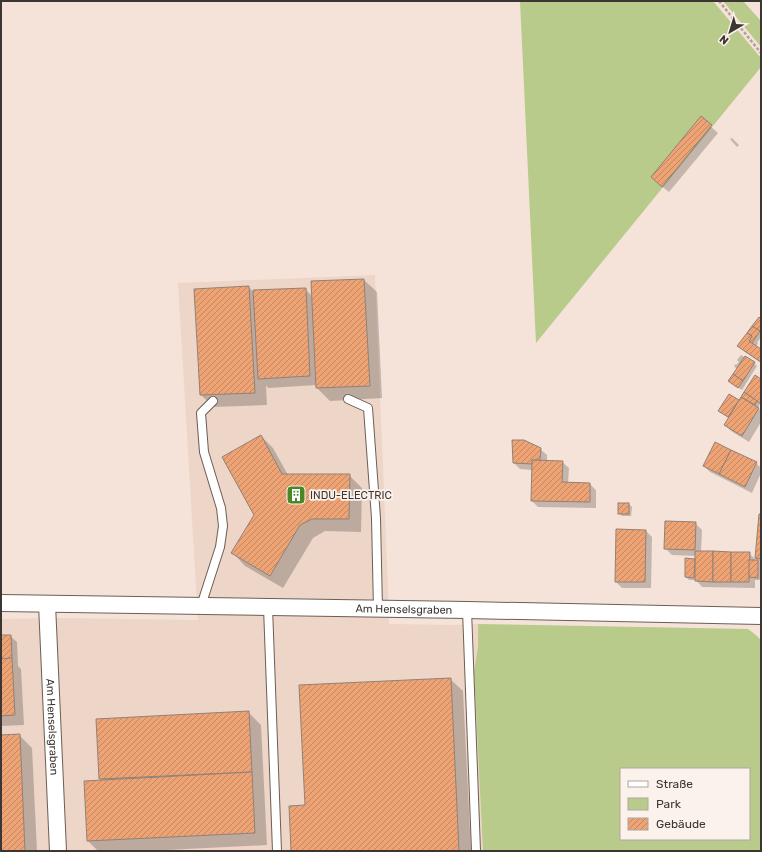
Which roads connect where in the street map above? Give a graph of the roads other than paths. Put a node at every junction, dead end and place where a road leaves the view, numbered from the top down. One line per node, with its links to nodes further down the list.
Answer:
1 (348, 399): 7 (lane)
2 (213, 401): 5 (lane)
3 (1, 603): 4 (street, Am Henselsgraben)
4 (47, 604): 5 (street, Am Henselsgraben); 10 (street, Am Henselsgraben)
5 (201, 606): 6 (street, Am Henselsgraben)
6 (268, 607): 7 (street, Am Henselsgraben); 11 (lane)
7 (378, 608): 8 (street, Am Henselsgraben)
8 (467, 610): 9 (street, Am Henselsgraben); 12 (lane)
9 (761, 616)
10 (58, 851)
11 (277, 851)
12 (476, 851)

